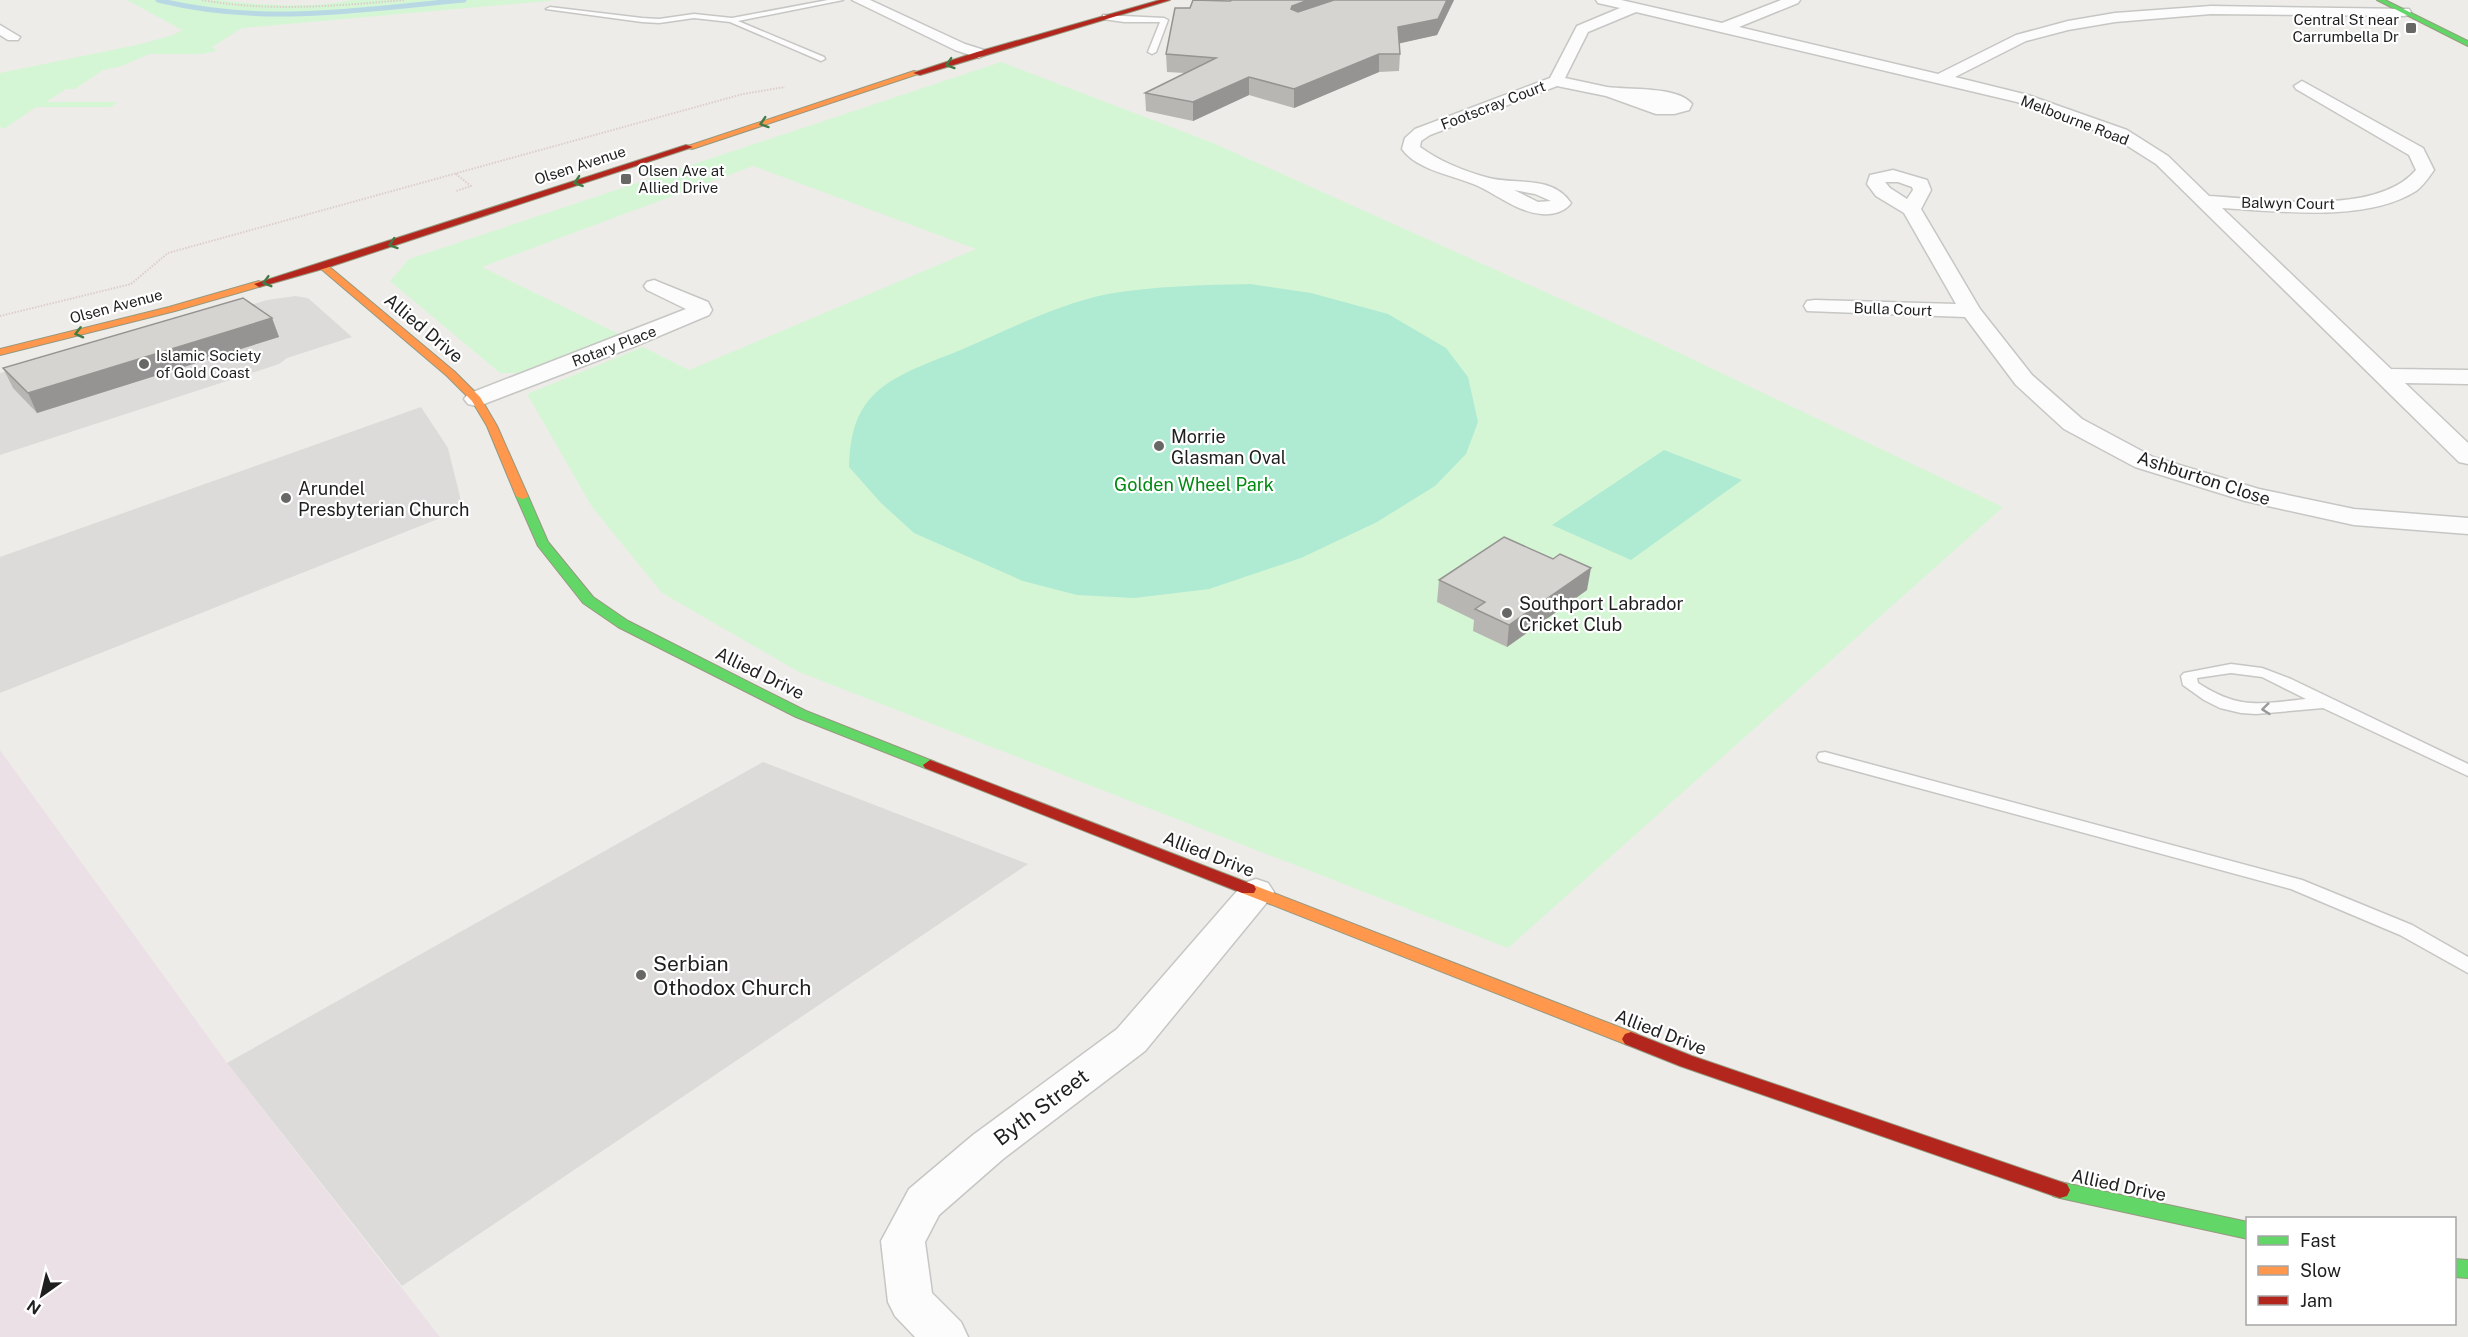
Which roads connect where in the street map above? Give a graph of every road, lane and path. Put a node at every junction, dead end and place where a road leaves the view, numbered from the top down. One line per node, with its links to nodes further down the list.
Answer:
1 (202, 0): 2 (path)
2 (404, 0)
3 (839, 0): 14 (lane)
4 (859, 0): 17 (street)
5 (1124, 0): 17 (main road)
6 (1167, 0): 13 (main road, Olsen Avenue)
7 (1603, 0): 10 (street, Melbourne Road)
8 (1793, 0): 15 (street)
9 (2380, 0): 12 (main road)
10 (1635, 7): 15 (street, Melbourne Road); 22 (street, Footscray Court)
11 (550, 9): 14 (lane)
12 (2404, 12): 16 (main road); 21 (street)
13 (1106, 17): 18 (lane); 19 (main road, Olsen Avenue)
14 (732, 20): 20 (lane)
15 (1724, 28): 21 (street, Melbourne Road)
16 (2468, 44)
17 (960, 47): 19 (street); 26 (main road)
18 (1152, 51)
19 (979, 53): 32 (main road, Olsen Avenue, one-way to 32)
20 (821, 59)
21 (1940, 79): 30 (street, Melbourne Road)
22 (1557, 81): 25 (street); 28 (street, Footscray Court)
23 (2302, 86): 30 (street, Balwyn Court)
24 (788, 87): 27 (path)
25 (1611, 92)
26 (809, 93)
27 (456, 173): 29 (path); 36 (path)
28 (1488, 183)
29 (456, 191)
30 (2204, 201): 38 (street, Melbourne Road)
31 (1911, 209): 35 (street, Ashburton Close)
32 (323, 266): 37 (main road, Olsen Avenue, one-way to 37); 40 (main road, Allied Drive)
33 (654, 286): 40 (street, Rotary Place)
34 (1815, 306): 35 (street, Bulla Court)
35 (1971, 311): 42 (street, Ashburton Close)
36 (0, 316)
37 (0, 352)
38 (2384, 376): 39 (street); 41 (street, Melbourne Road)
39 (2468, 377)
40 (476, 399): 46 (main road, Allied Drive)
41 (2468, 457)
42 (2468, 525)
43 (2324, 703): 43 (lane, one-way to 43); 45 (lane)
44 (1825, 757): 47 (lane)
45 (2468, 771)
46 (1256, 892): 48 (main road, Allied Drive); 49 (street, Byth Street)
47 (2468, 966)
48 (2246, 1231)
49 (945, 1337)

